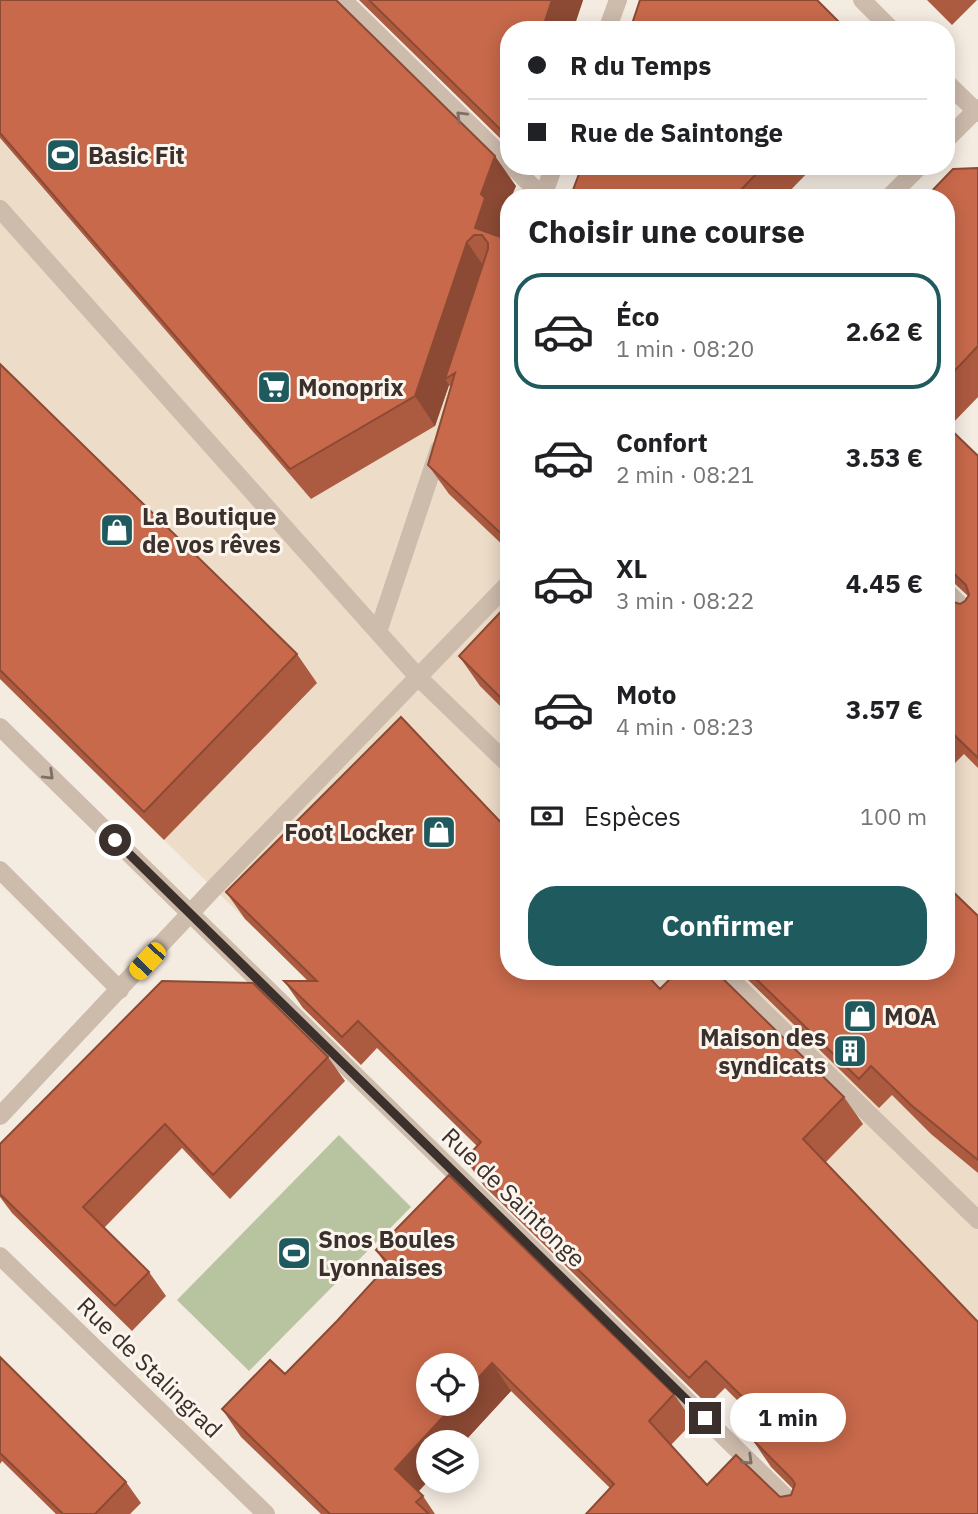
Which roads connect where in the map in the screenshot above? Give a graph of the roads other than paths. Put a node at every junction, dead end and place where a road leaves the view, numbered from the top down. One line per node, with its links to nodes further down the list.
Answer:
1 (343, 0): 9 (street, one-way to 1)
2 (618, 0): 4 (street)
3 (862, 0): 5 (street)
4 (610, 21)
5 (883, 21)
6 (955, 90): 7 (street)
7 (977, 111): 8 (street)
8 (955, 132)
9 (500, 154)
10 (521, 175): 12 (street)
11 (911, 175): 13 (street)
12 (535, 189)
13 (897, 189)
14 (0, 209): 19 (street)
15 (445, 434): 19 (street)
16 (500, 592): 20 (street)
17 (955, 600): 18 (street)
18 (978, 622)
19 (378, 632): 20 (street)
20 (418, 677): 22 (street); 24 (street)
21 (0, 727): 24 (street, Rue de Saintonge, one-way to 24)
22 (500, 756)
23 (0, 870): 26 (street)
24 (191, 915): 26 (street); 31 (street, Rue de Saintonge, one-way to 31)
25 (731, 980): 28 (street)
26 (120, 990): 27 (street)
27 (0, 1116)
28 (978, 1220)
29 (0, 1256): 30 (street, Rue de Stalingrad)
30 (267, 1514)
31 (803, 1514)

